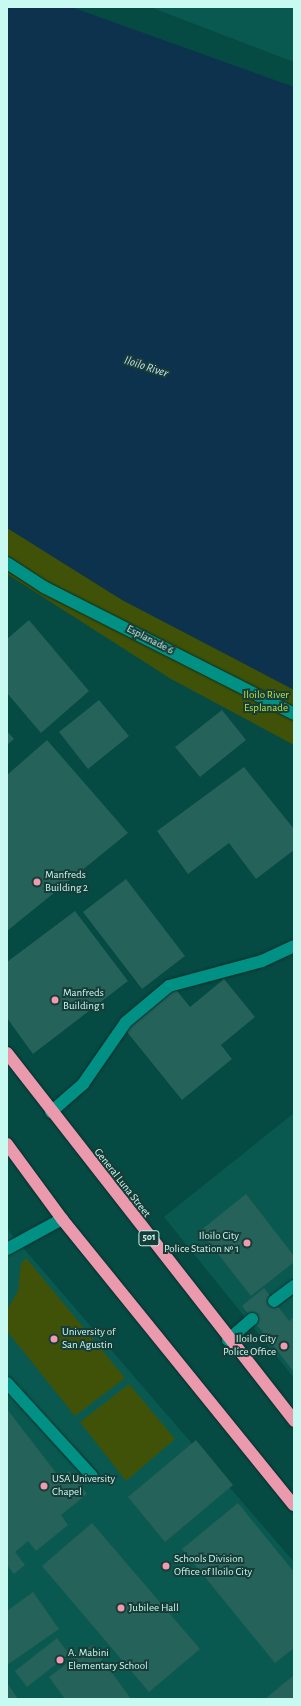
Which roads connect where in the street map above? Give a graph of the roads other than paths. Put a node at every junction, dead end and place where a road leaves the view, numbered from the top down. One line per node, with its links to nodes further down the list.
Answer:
1 (7, 563): 2 (street, Esplanade 6)
2 (294, 714)
3 (294, 946): 5 (street)
4 (7, 1053): 5 (highway, General Luna Street / 501)
5 (51, 1112): 12 (highway, General Luna Street / 501)
6 (7, 1144): 7 (highway)
7 (62, 1219): 8 (street); 16 (highway)
8 (7, 1249)
9 (294, 1286): 10 (street)
10 (274, 1301)
11 (252, 1319): 12 (street)
12 (228, 1340): 14 (highway, General Luna Street / 501)
13 (7, 1383): 15 (street)
14 (294, 1421)
15 (92, 1476)
16 (294, 1505)

